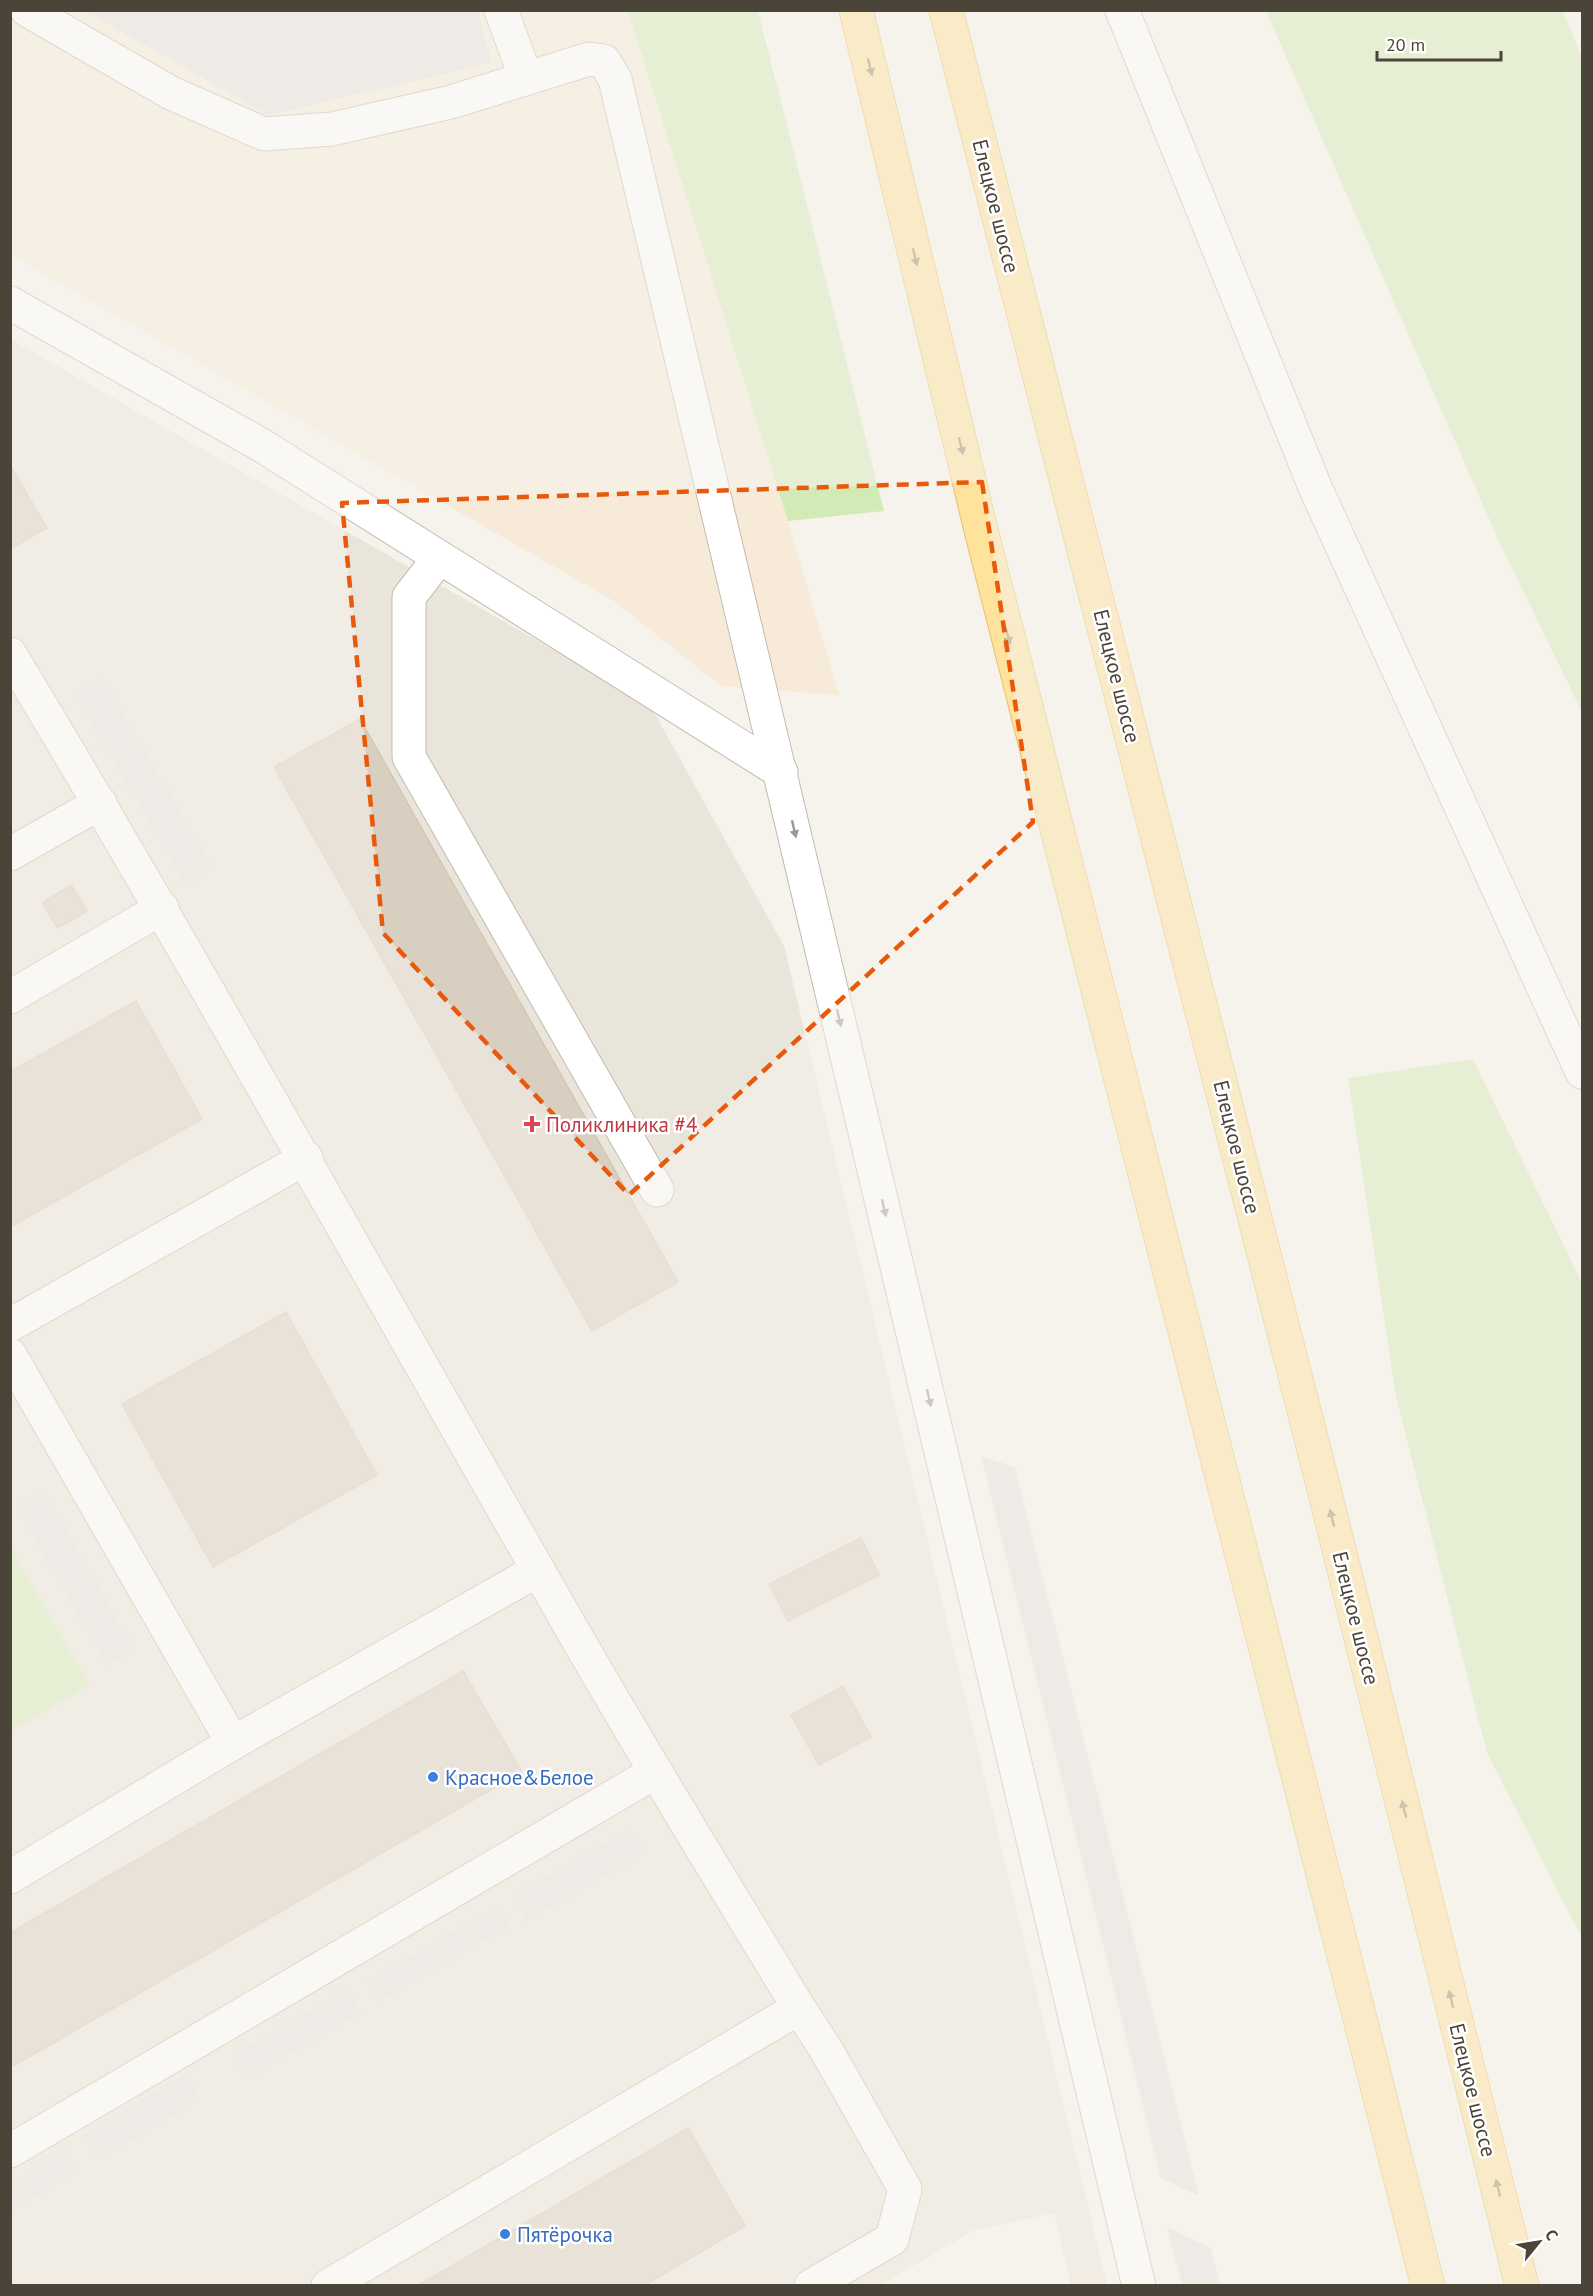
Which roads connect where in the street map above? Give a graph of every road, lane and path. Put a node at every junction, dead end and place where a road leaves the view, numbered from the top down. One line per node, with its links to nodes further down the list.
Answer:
1 (27, 10): 6 (street)
2 (501, 10): 6 (street)
3 (856, 10): 29 (main road, one-way to 29)
4 (946, 10): 30 (main road, Елецкое шоссе, one-way to 4)
5 (1122, 10): 15 (street)
6 (526, 78): 10 (street)
7 (10, 303): 8 (street)
8 (439, 558): 10 (street); 17 (street)
9 (10, 654): 11 (street)
10 (780, 772): 28 (street, one-way to 28)
11 (100, 803): 12 (street); 13 (street)
12 (10, 854)
13 (162, 908): 14 (street); 16 (street)
14 (10, 997)
15 (1582, 1072)
16 (306, 1158): 18 (street); 20 (street)
17 (657, 1191)
18 (10, 1325)
19 (10, 1355): 21 (street)
20 (538, 1570): 21 (street); 22 (street)
21 (234, 1743): 23 (street)
22 (656, 1772): 24 (street); 25 (street)
23 (10, 1877)
24 (799, 2007): 26 (street); 27 (street)
25 (10, 2151)
26 (328, 2286)
27 (811, 2286)
28 (1139, 2286)
29 (1428, 2286)
30 (1522, 2286)

